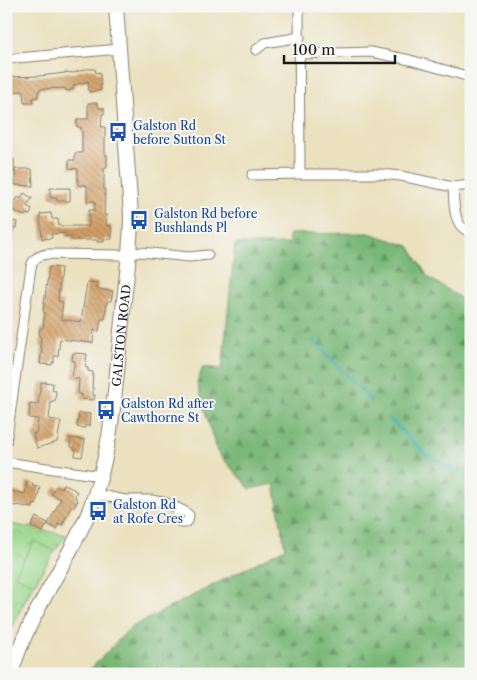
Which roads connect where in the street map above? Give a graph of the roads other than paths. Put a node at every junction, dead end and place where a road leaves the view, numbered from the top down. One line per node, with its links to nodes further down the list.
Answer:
1 (116, 6): 4 (main road, GALSTON ROAD)
2 (300, 6): 3 (street)
3 (300, 37): 5 (street); 6 (street)
4 (120, 49): 7 (street); 14 (main road, GALSTON ROAD)
5 (256, 50)
6 (300, 54): 8 (street); 9 (street)
7 (6, 59)
8 (471, 76)
9 (300, 174): 10 (street); 12 (street)
10 (252, 175)
11 (471, 185): 12 (street)
12 (453, 187): 13 (street)
13 (471, 234)
14 (130, 254): 15 (street); 16 (street); 18 (main road, GALSTON ROAD)
15 (208, 255)
16 (6, 443)
17 (6, 462): 18 (street)
18 (101, 476): 19 (main road, GALSTON ROAD)
19 (95, 494): 20 (street); 21 (main road, GALSTON ROAD)
20 (178, 508)
21 (10, 674)

